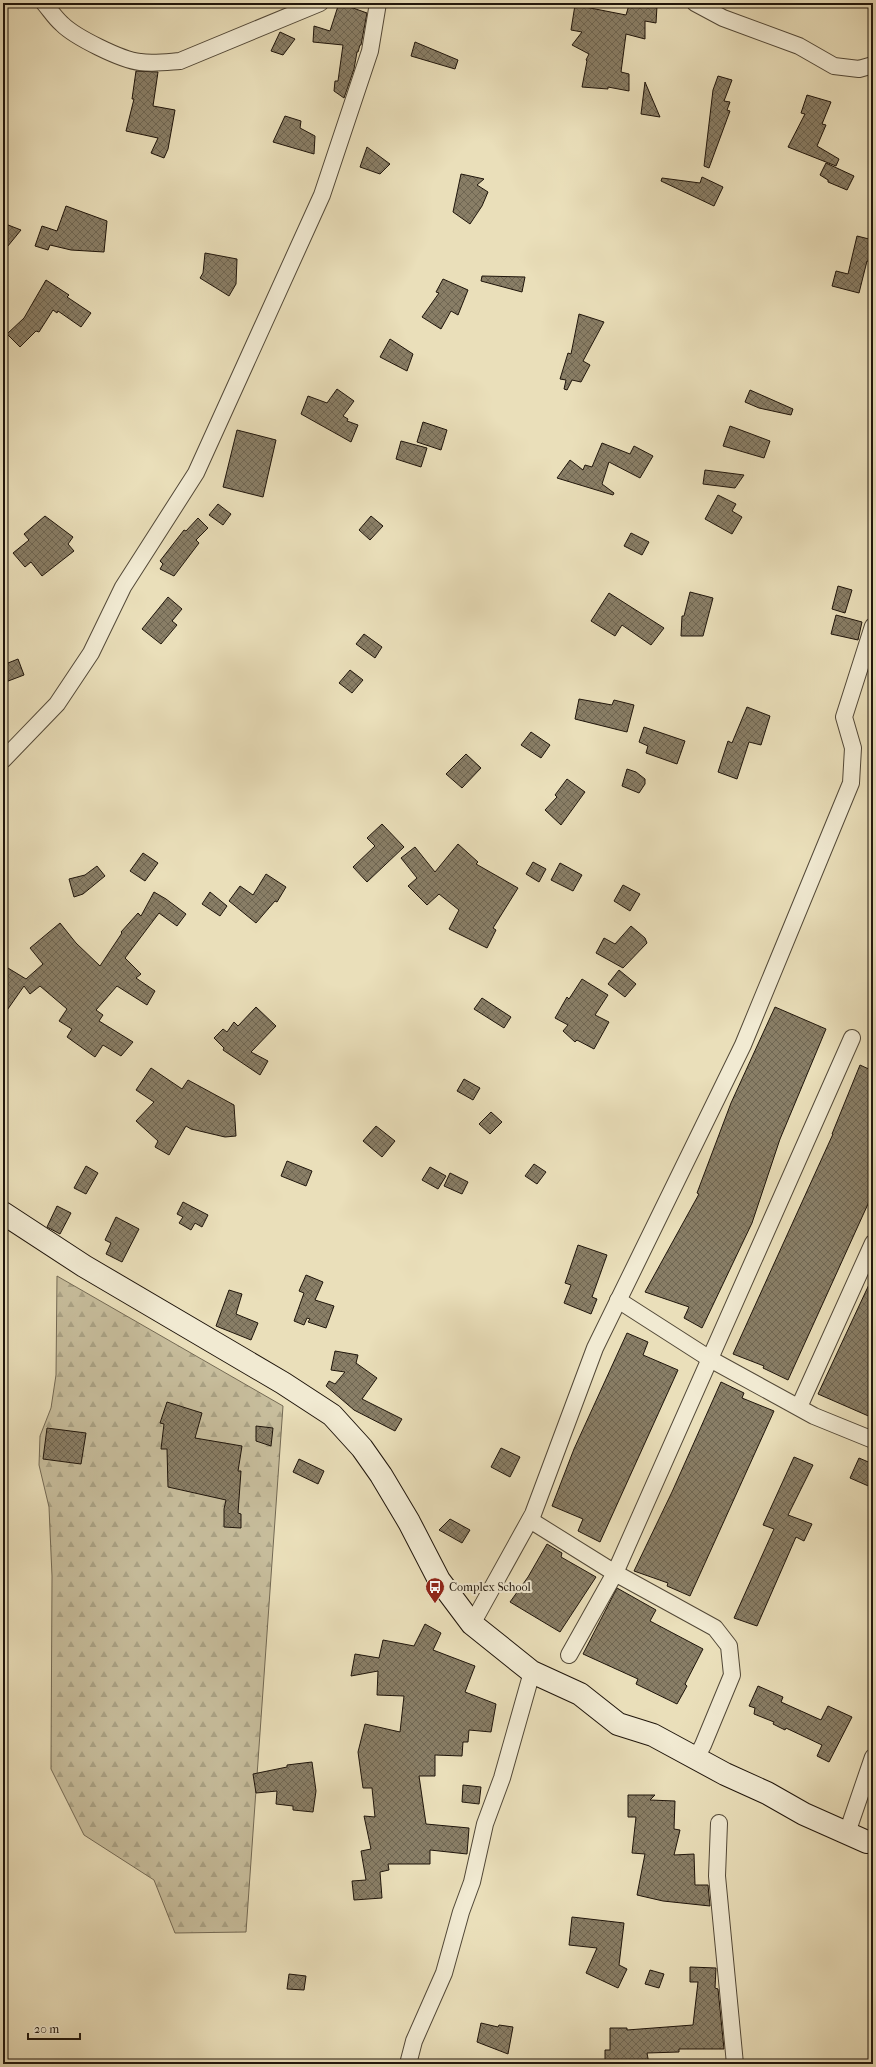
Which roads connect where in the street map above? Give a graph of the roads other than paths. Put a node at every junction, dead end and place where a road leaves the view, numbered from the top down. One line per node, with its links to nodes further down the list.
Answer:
1 (44, 3): 2 (street)
2 (320, 3)
3 (378, 3): 7 (street)
4 (695, 3): 5 (street)
5 (873, 65)
6 (873, 626): 11 (street)
7 (3, 760)
8 (852, 1038): 12 (street)
9 (3, 1213): 17 (main road)
10 (873, 1243): 13 (street)
11 (618, 1300): 12 (street); 15 (street)
12 (710, 1359): 13 (street); 16 (street)
13 (799, 1407): 14 (street)
14 (873, 1440)
15 (530, 1520): 16 (street); 17 (street)
16 (615, 1573): 18 (street); 21 (street)
17 (472, 1624): 19 (main road)
18 (569, 1655)
19 (532, 1672): 21 (main road); 25 (street)
20 (873, 1757): 23 (street)
21 (696, 1758): 23 (main road)
22 (720, 1823): 26 (street)
23 (847, 1833): 24 (main road)
24 (873, 1842)
25 (408, 2064)
26 (735, 2064)

